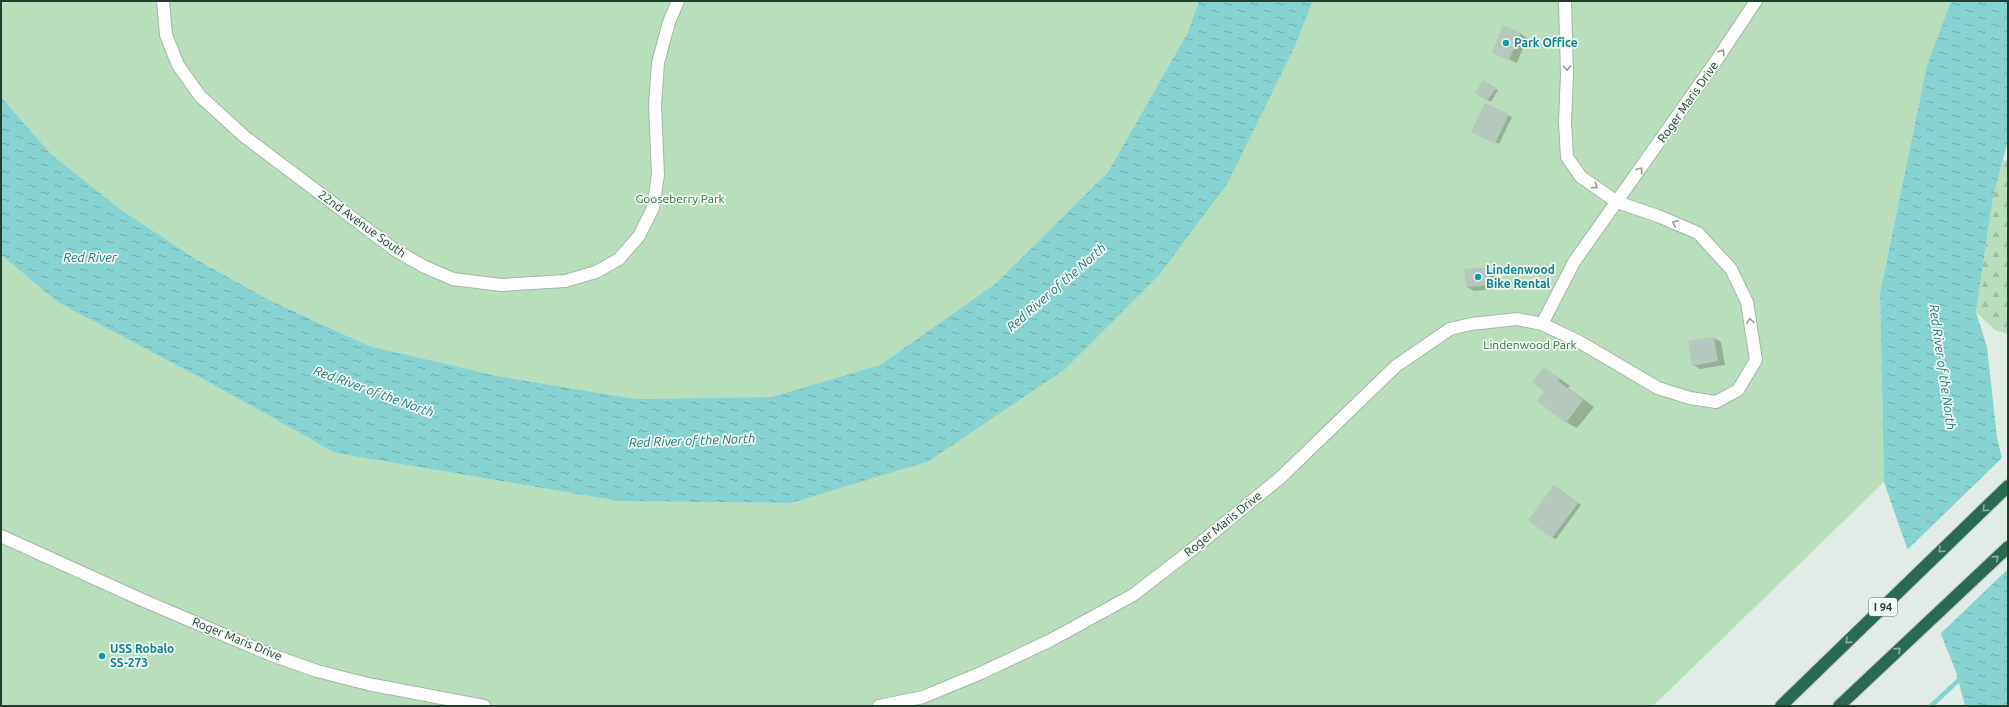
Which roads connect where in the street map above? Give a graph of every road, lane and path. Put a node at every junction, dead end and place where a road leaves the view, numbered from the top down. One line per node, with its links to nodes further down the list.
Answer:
1 (163, 1): 2 (street, 22nd Avenue South)
2 (678, 1)
3 (1565, 1): 5 (street, one-way to 5)
4 (1756, 1): 5 (street, Roger Maris Drive, one-way to 4)
5 (1617, 202): 6 (street, Roger Maris Drive); 6 (street, Roger Maris Drive, one-way to 5)
6 (1542, 324): 11 (street, Roger Maris Drive)
7 (2008, 486): 12 (highway, I 94, one-way to 12)
8 (1, 536): 10 (street, Roger Maris Drive)
9 (2008, 547): 13 (highway, one-way to 9)
10 (484, 706)
11 (880, 706)
12 (1781, 706)
13 (1839, 706)

